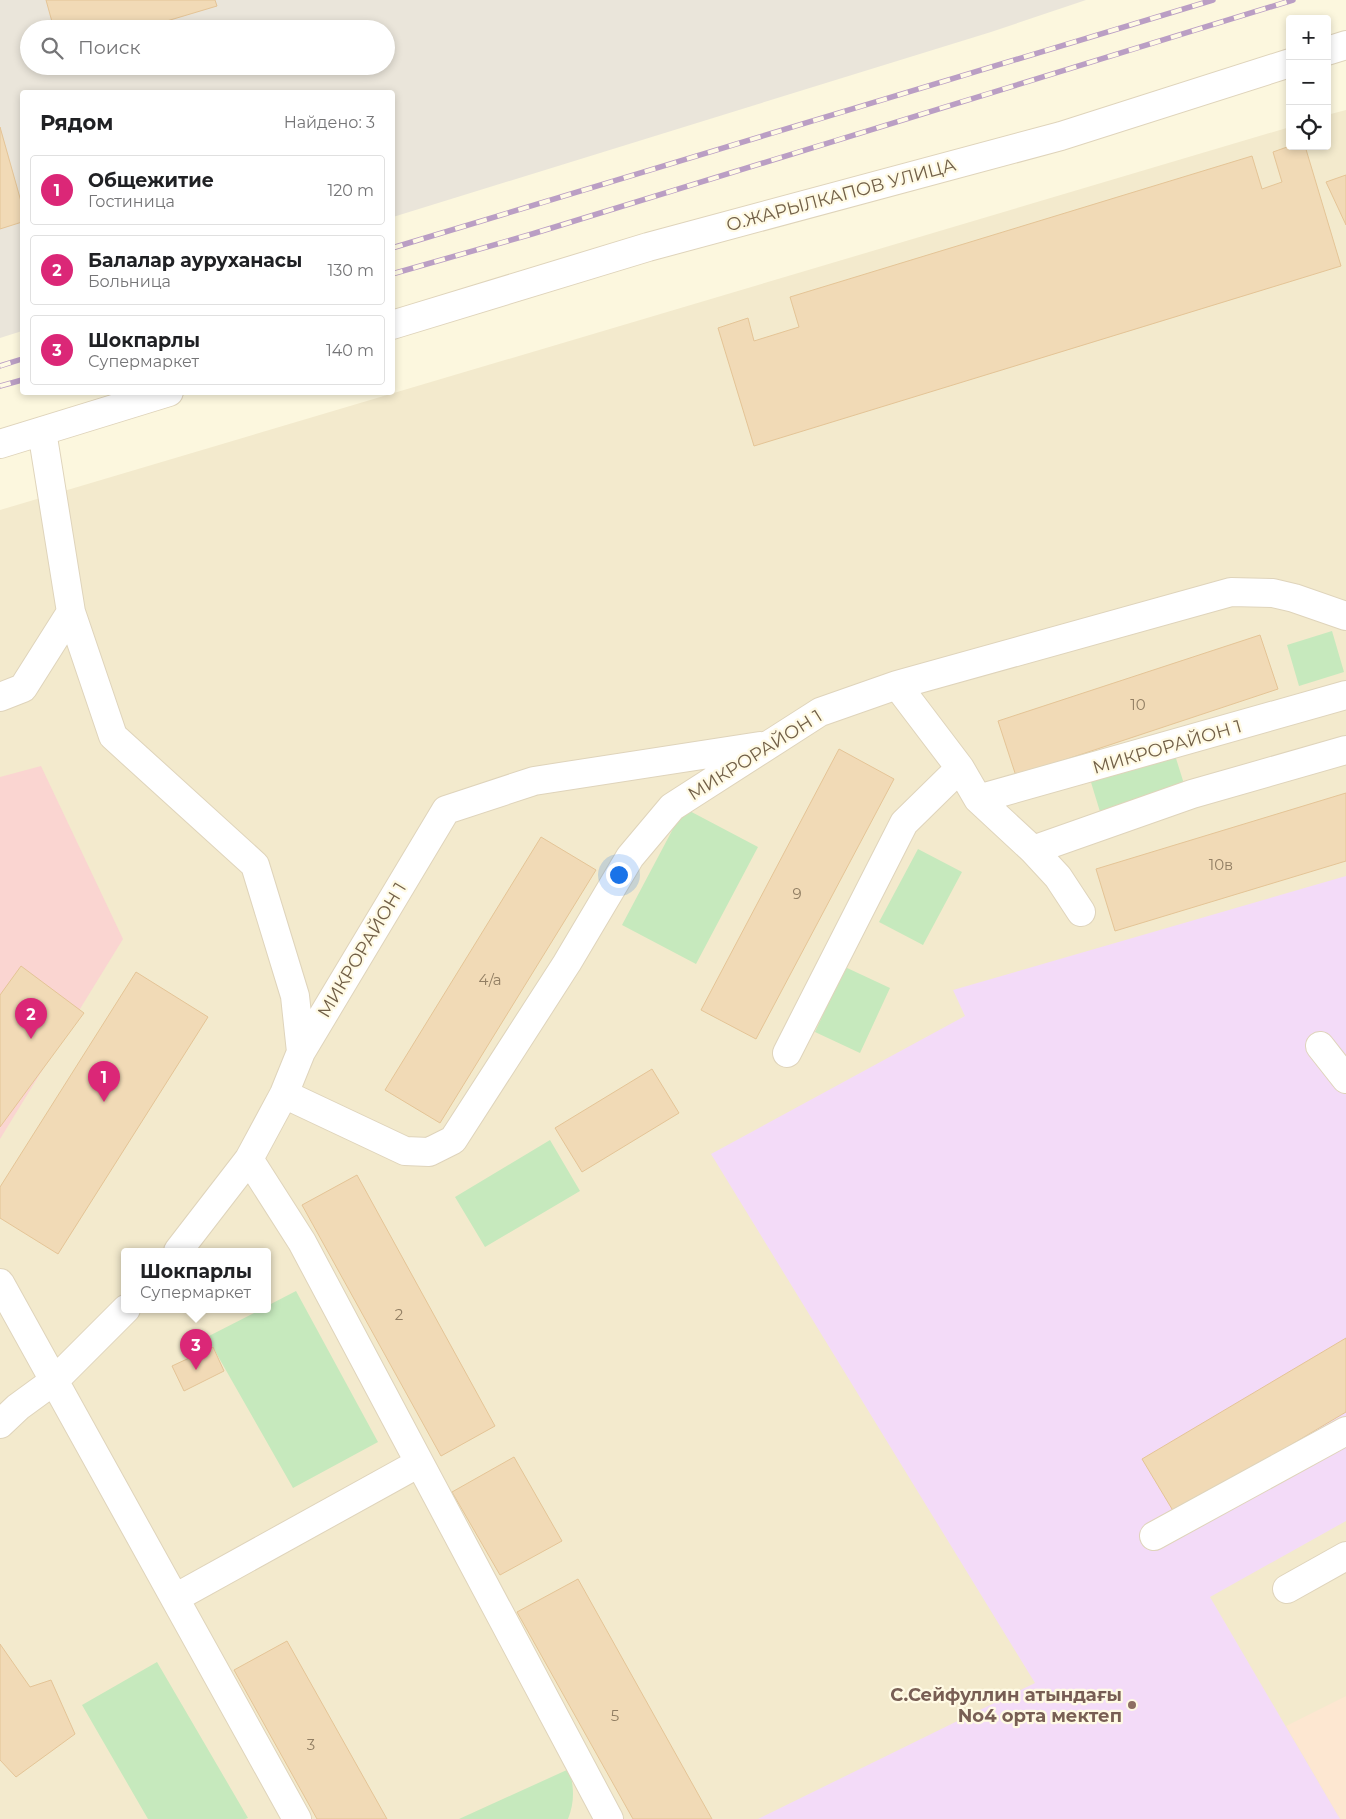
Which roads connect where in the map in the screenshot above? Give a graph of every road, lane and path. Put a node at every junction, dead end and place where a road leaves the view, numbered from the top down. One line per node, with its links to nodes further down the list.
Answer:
1 (1346, 45): 2 (street)
2 (1331, 50)
3 (1286, 64): 4 (street, О.ЖАРЫЛКАПОВ УЛИЦА)
4 (395, 323)
5 (159, 395): 6 (street)
6 (42, 431): 7 (street); 8 (street)
7 (0, 444)
8 (71, 612): 11 (street); 20 (street)
9 (1346, 616): 10 (street, МИКРОРАЙОН 1)
10 (898, 685): 13 (street, МИКРОРАЙОН 1); 15 (street)
11 (0, 696)
12 (1346, 696): 16 (street, МИКРОРАЙОН 1)
13 (770, 744): 20 (street, МИКРОРАЙОН 1); 23 (street, МИКРОРАЙОН 1)
14 (1346, 750): 17 (street)
15 (960, 768): 16 (street); 21 (street)
16 (978, 799): 17 (street)
17 (1033, 850): 18 (street)
18 (1081, 912)
19 (1320, 1046): 22 (street)
20 (301, 1052): 23 (street, МИКРОРАЙОН 1)
21 (787, 1053)
22 (1346, 1079)
23 (284, 1094): 24 (street, МИКРОРАЙОН 1)
24 (249, 1159): 25 (street, МИКРОРАЙОН 1); 31 (street)
25 (180, 1248)
26 (0, 1283): 28 (street)
27 (122, 1313): 28 (street)
28 (55, 1380): 29 (street); 35 (street)
29 (0, 1424)
30 (1346, 1431): 32 (street)
31 (419, 1462): 35 (street); 37 (street)
32 (1154, 1536)
33 (1346, 1556): 34 (street)
34 (1287, 1589)
35 (175, 1598): 36 (street)
36 (297, 1819)
37 (609, 1819)

